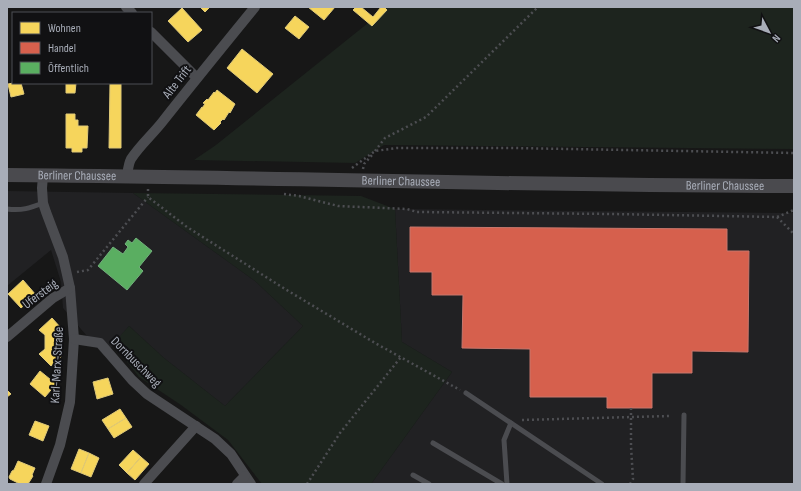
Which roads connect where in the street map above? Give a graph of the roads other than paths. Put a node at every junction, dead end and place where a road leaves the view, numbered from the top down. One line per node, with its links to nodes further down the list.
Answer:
1 (256, 7): 3 (street, Alte Trift)
2 (152, 33): 3 (street)
3 (197, 78): 6 (street, Alte Trift)
4 (7, 175): 5 (main road, Berliner Chaussee)
5 (43, 176): 6 (main road, Berliner Chaussee); 8 (street, Karl-Marx-Straße)
6 (127, 177): 7 (main road, Berliner Chaussee)
7 (794, 186)
8 (43, 203): 9 (lane); 10 (street, Karl-Marx-Straße)
9 (7, 209)
10 (70, 288): 11 (street, Ufersteig); 12 (street, Karl-Marx-Straße)
11 (7, 337)
12 (74, 339): 16 (street, Dornbuschweg); 20 (street, Karl-Marx-Straße)
13 (466, 393): 15 (lane)
14 (684, 415): 27 (lane)
15 (509, 422): 25 (lane); 26 (lane)
16 (196, 426): 19 (street, Dornbuschweg); 21 (street)
17 (433, 443): 24 (lane)
18 (413, 475): 23 (lane)
19 (248, 480): 22 (street)
20 (46, 484)
21 (144, 484)
22 (237, 484)
23 (429, 484)
24 (502, 484)
25 (507, 484)
26 (602, 484)
27 (683, 484)

